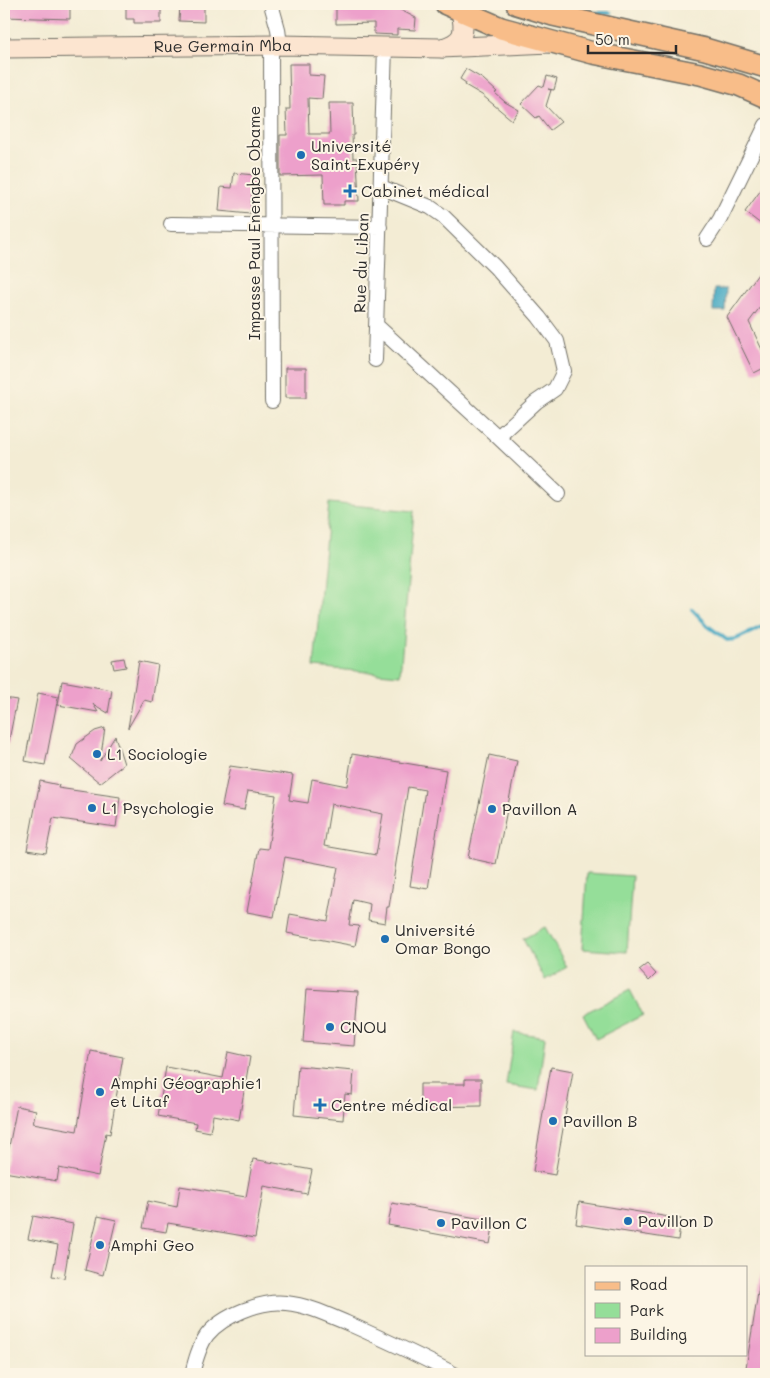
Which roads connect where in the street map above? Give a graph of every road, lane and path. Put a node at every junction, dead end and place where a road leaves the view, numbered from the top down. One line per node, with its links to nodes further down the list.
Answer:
1 (271, 4): 5 (street, Impasse Paul Enengbe Obame)
2 (517, 4): 9 (main road)
3 (454, 7): 4 (main road); 8 (street)
4 (553, 43): 8 (street, Rue Germain Mba); 10 (main road)
5 (275, 45): 6 (street, Rue Germain Mba); 7 (street, Rue Germain Mba); 14 (street, Impasse Paul Enengbe Obame)
6 (385, 47): 8 (street, Rue Germain Mba); 12 (street, Rue du Liban)
7 (4, 48)
8 (442, 48)
9 (766, 68)
10 (766, 97)
11 (766, 125): 16 (street)
12 (381, 187): 15 (street, Rue du Liban); 20 (street)
13 (171, 224): 14 (street)
14 (272, 226): 15 (street); 19 (street, Impasse Paul Enengbe Obame)
15 (380, 227): 17 (street, Rue du Liban)
16 (707, 239)
17 (377, 326): 18 (street, Rue du Liban); 20 (street)
18 (375, 360)
19 (272, 401)
20 (498, 436): 21 (street)
21 (558, 494)
22 (192, 1374): 23 (street)
23 (454, 1374)

